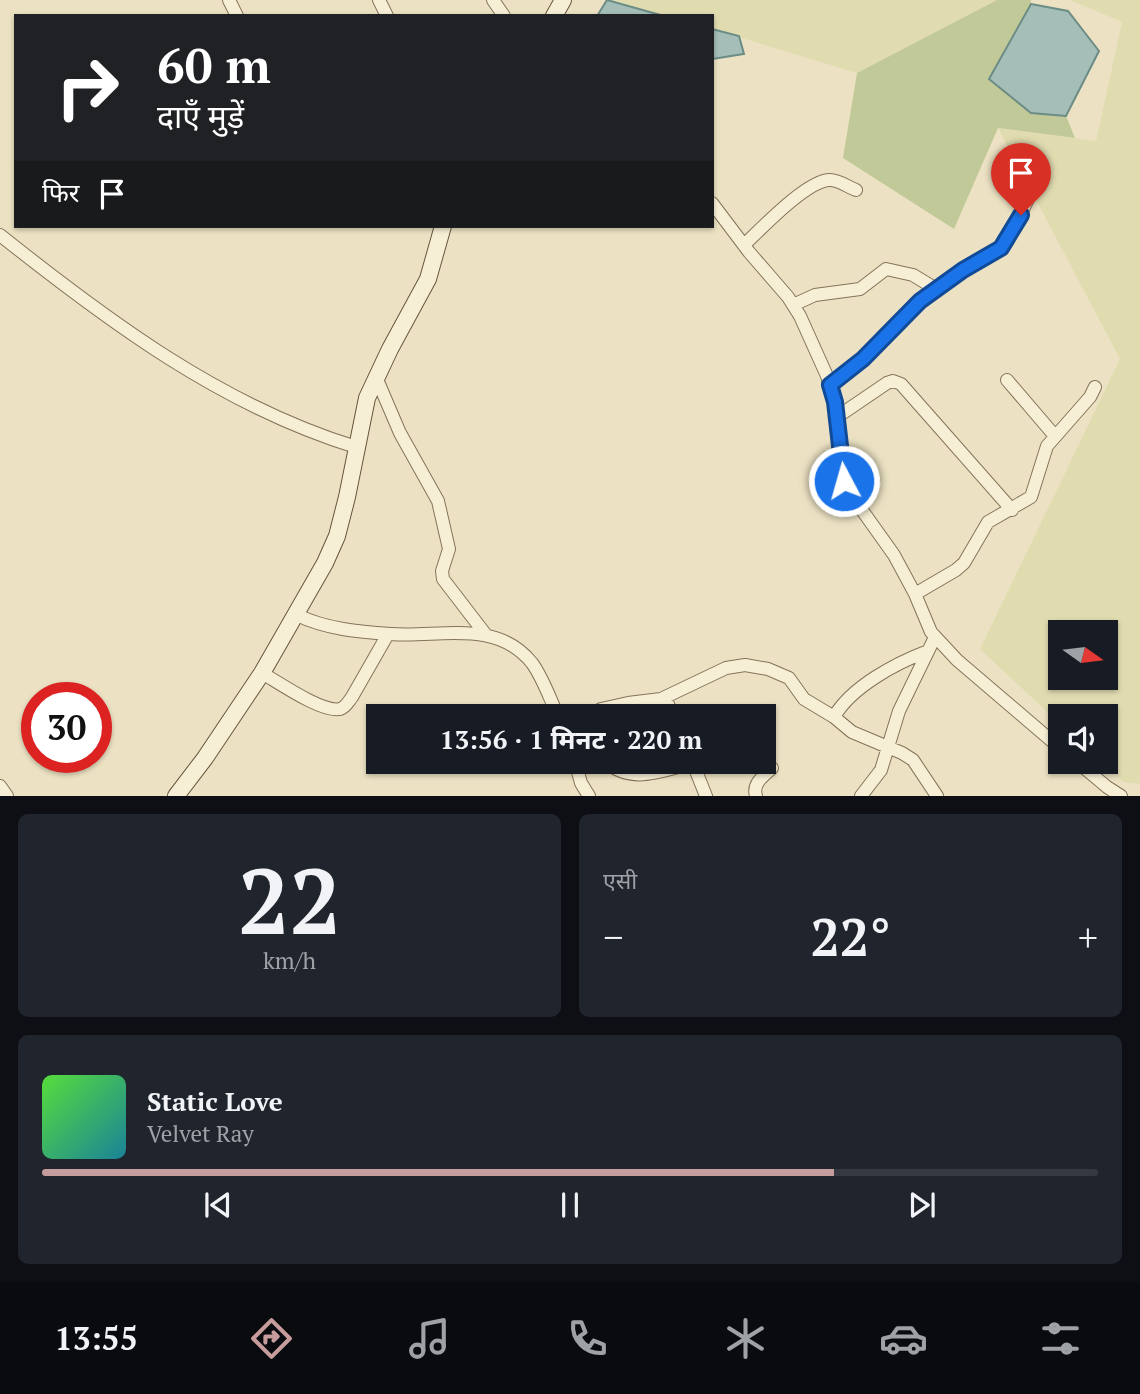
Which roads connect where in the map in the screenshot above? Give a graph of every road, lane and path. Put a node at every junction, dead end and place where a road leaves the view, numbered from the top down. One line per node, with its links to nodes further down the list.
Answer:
1 (856, 190): 6 (street)
2 (1028, 199): 7 (street)
3 (714, 206): 6 (street)
4 (442, 228): 9 (street)
5 (0, 235): 15 (street)
6 (744, 245): 8 (street)
7 (936, 289): 8 (street); 11 (street)
8 (793, 305): 11 (street)
9 (376, 377): 15 (street); 20 (street)
10 (1007, 380): 14 (street)
11 (830, 385): 13 (street)
12 (1095, 387): 14 (street)
13 (837, 417): 16 (street); 17 (street)
14 (1055, 435): 16 (street)
15 (356, 447): 18 (street)
16 (1012, 510): 17 (street)
17 (915, 594): 21 (street)
18 (297, 615): 19 (street); 23 (street)
19 (388, 634): 20 (street); 23 (street)
20 (486, 635): 25 (street)
21 (935, 637): 22 (street); 29 (street)
22 (928, 651): 28 (street); 30 (street)
23 (262, 673): 40 (street)
24 (665, 697): 26 (street); 27 (street); 28 (street)
25 (552, 704)
26 (624, 704)
27 (668, 704)
28 (834, 717): 30 (street)
29 (1048, 738)
30 (887, 748): 43 (street); 44 (street)
31 (580, 774): 38 (street)
32 (624, 774): 33 (street)
33 (650, 774)
34 (697, 774): 41 (street)
35 (766, 774): 42 (street)
36 (1092, 774): 45 (street)
37 (0, 786): 39 (street)
38 (587, 795)
39 (8, 796)
40 (176, 796)
41 (706, 796)
42 (756, 796)
43 (861, 796)
44 (937, 796)
45 (1121, 796)

